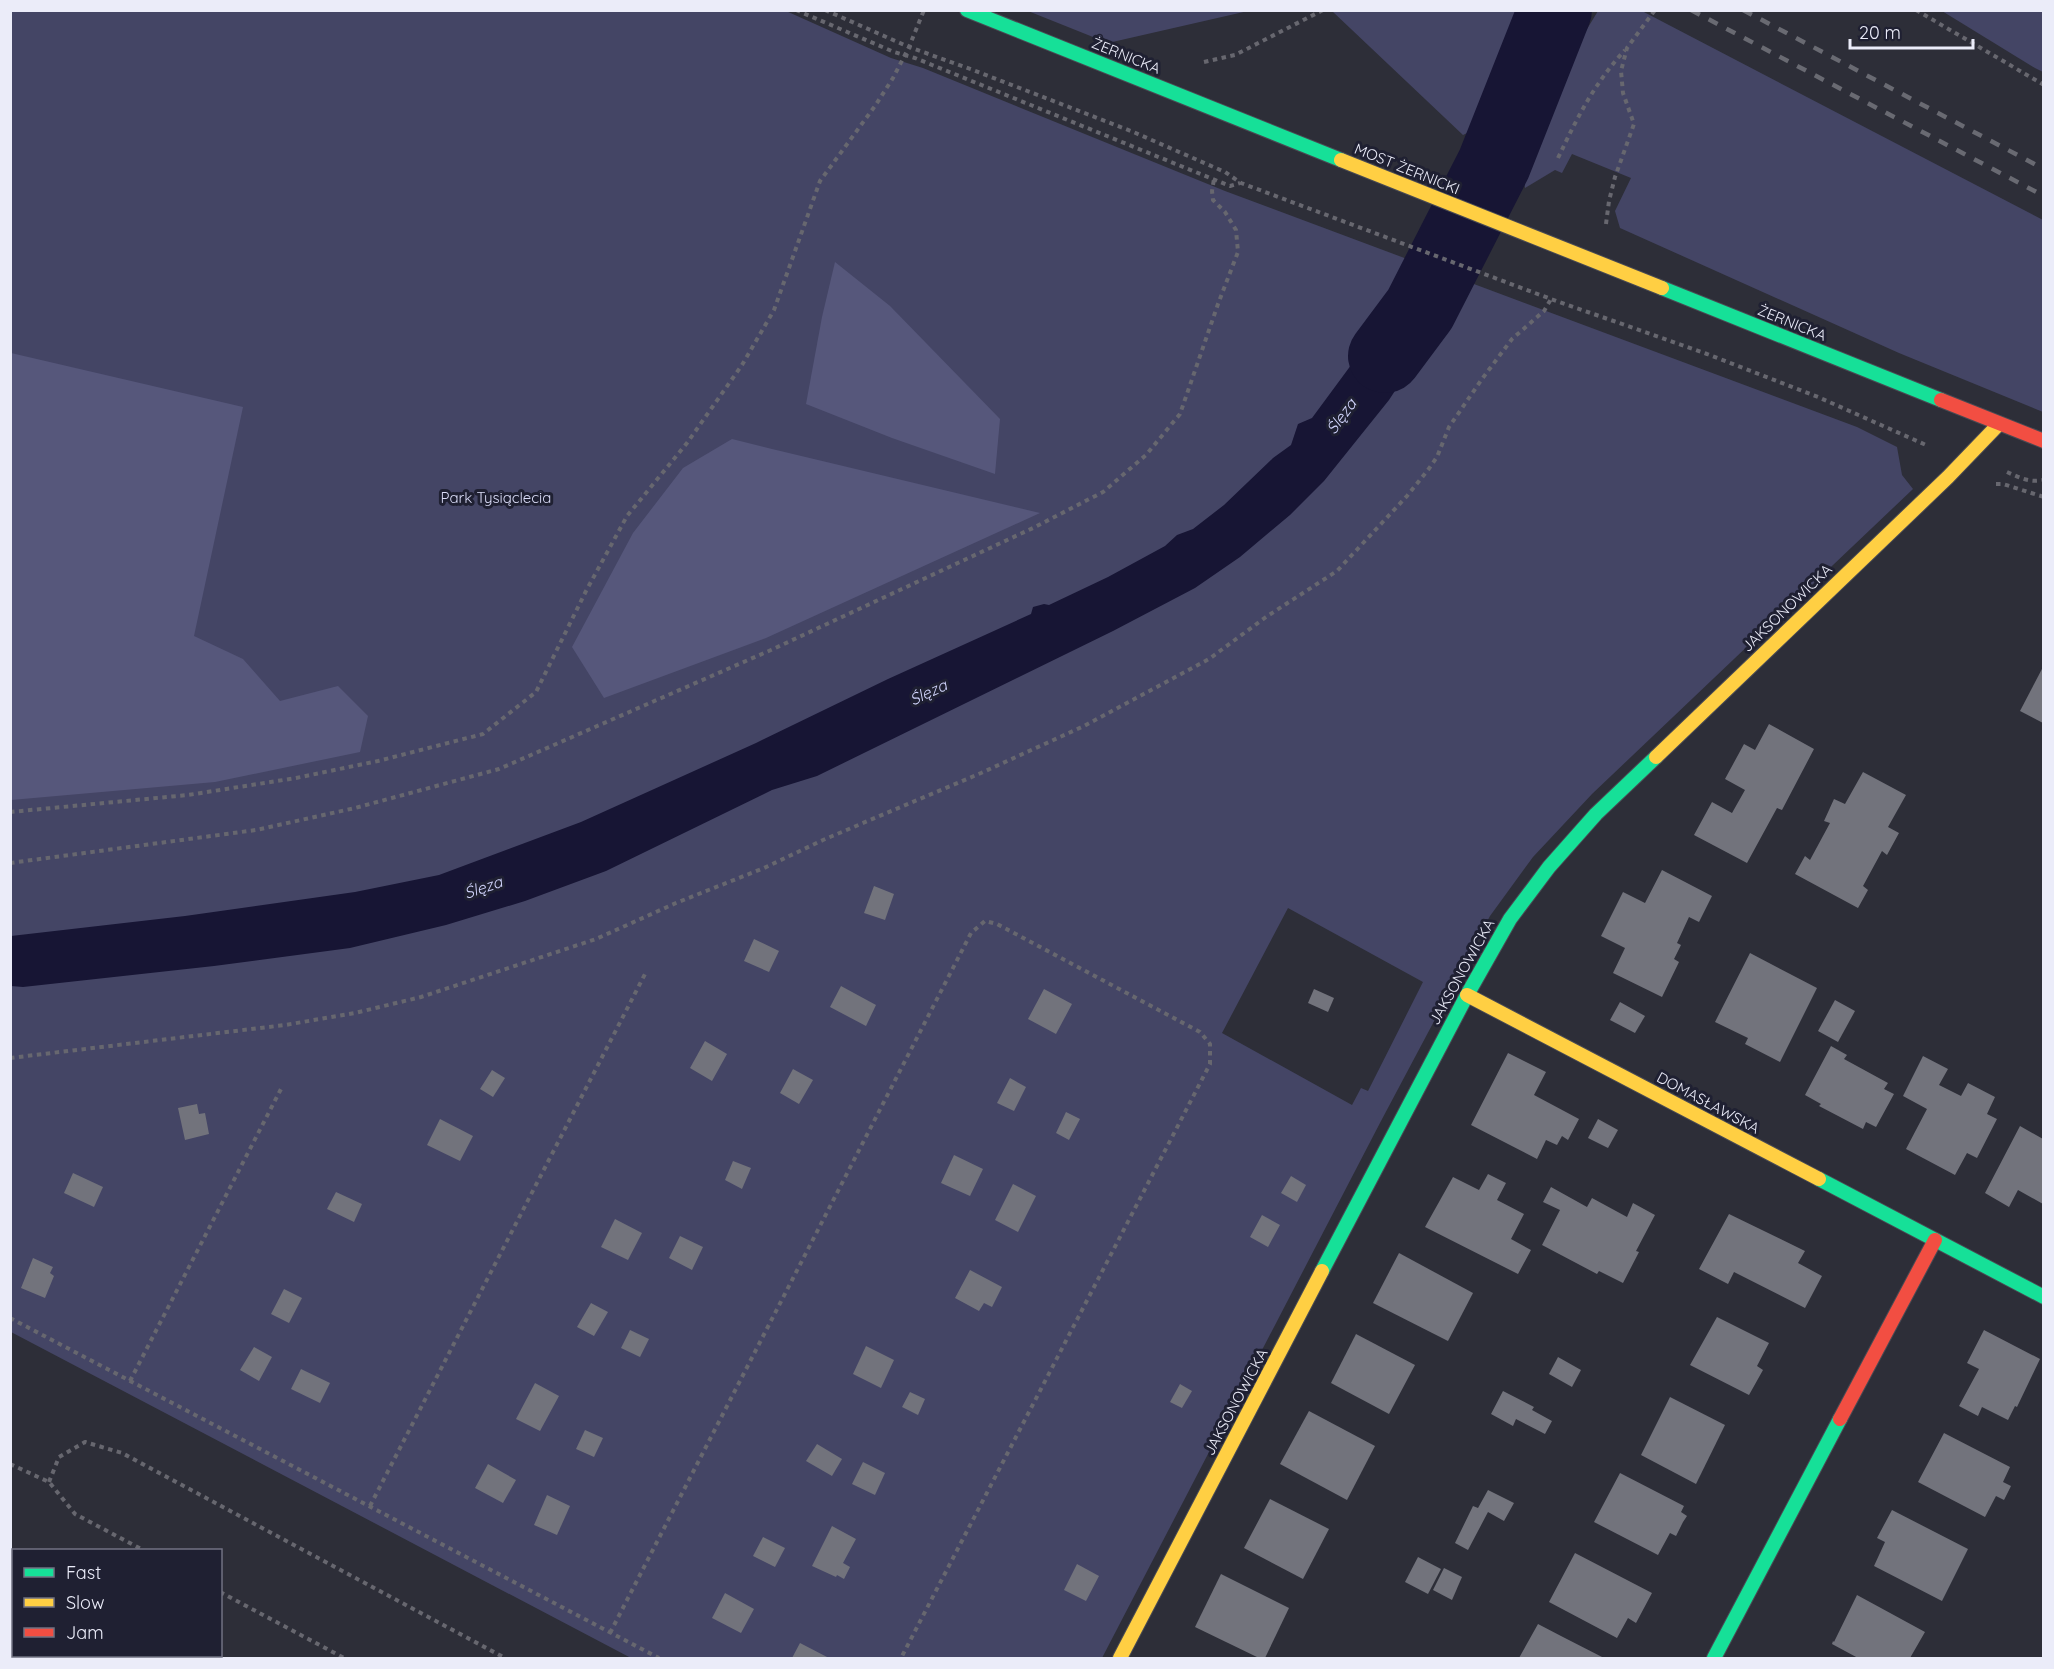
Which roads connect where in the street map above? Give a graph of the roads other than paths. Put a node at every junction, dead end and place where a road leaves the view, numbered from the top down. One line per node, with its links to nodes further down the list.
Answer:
1 (967, 10): 2 (street, ŻERNICKA)
2 (1273, 132): 3 (street, MOST ŻERNICKI)
3 (1529, 236): 4 (street, ŻERNICKA)
4 (1999, 424): 5 (street, ŻERNICKA); 6 (street, JAKSONOWICKA)
5 (2043, 441)
6 (1467, 995): 7 (street, DOMASŁAWSKA); 9 (street, JAKSONOWICKA)
7 (1935, 1240): 8 (street, DOMASŁAWSKA); 10 (street)
8 (2043, 1297)
9 (1120, 1659)
10 (1714, 1659)

